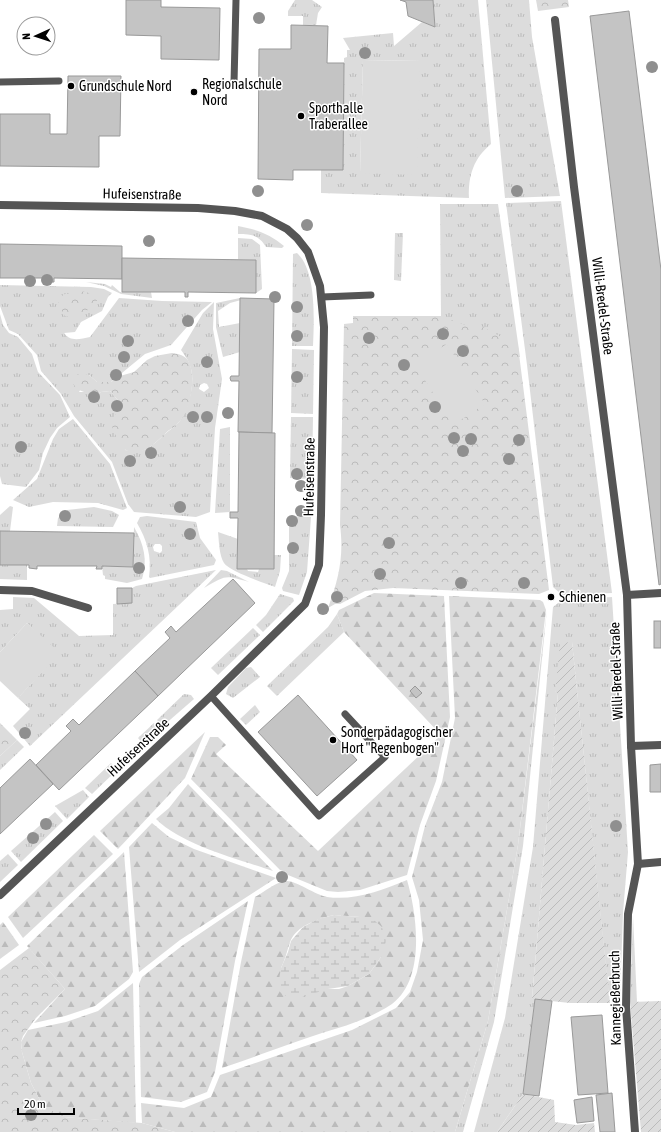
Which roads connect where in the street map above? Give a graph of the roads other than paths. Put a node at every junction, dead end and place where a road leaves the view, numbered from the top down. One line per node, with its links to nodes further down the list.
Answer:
1 (236, 0): 5 (lane)
2 (555, 20): 11 (street, Willi-Bredel-Straße)
3 (59, 81): 4 (lane)
4 (0, 82)
5 (234, 83)
6 (0, 205): 8 (street, Hufeisenstraße)
7 (371, 296): 8 (lane)
8 (322, 297): 13 (street, Hufeisenstraße)
9 (0, 590): 12 (street)
10 (661, 593): 11 (street)
11 (627, 595): 16 (street, Willi-Bredel-Straße)
12 (88, 608)
13 (211, 696): 14 (lane); 19 (street, Hufeisenstraße)
14 (345, 714)
15 (661, 745): 16 (street)
16 (631, 746): 18 (street, Willi-Bredel-Straße)
17 (661, 862): 18 (street)
18 (638, 864): 20 (street, Kannegießerbruch)
19 (0, 895)
20 (635, 1132)

